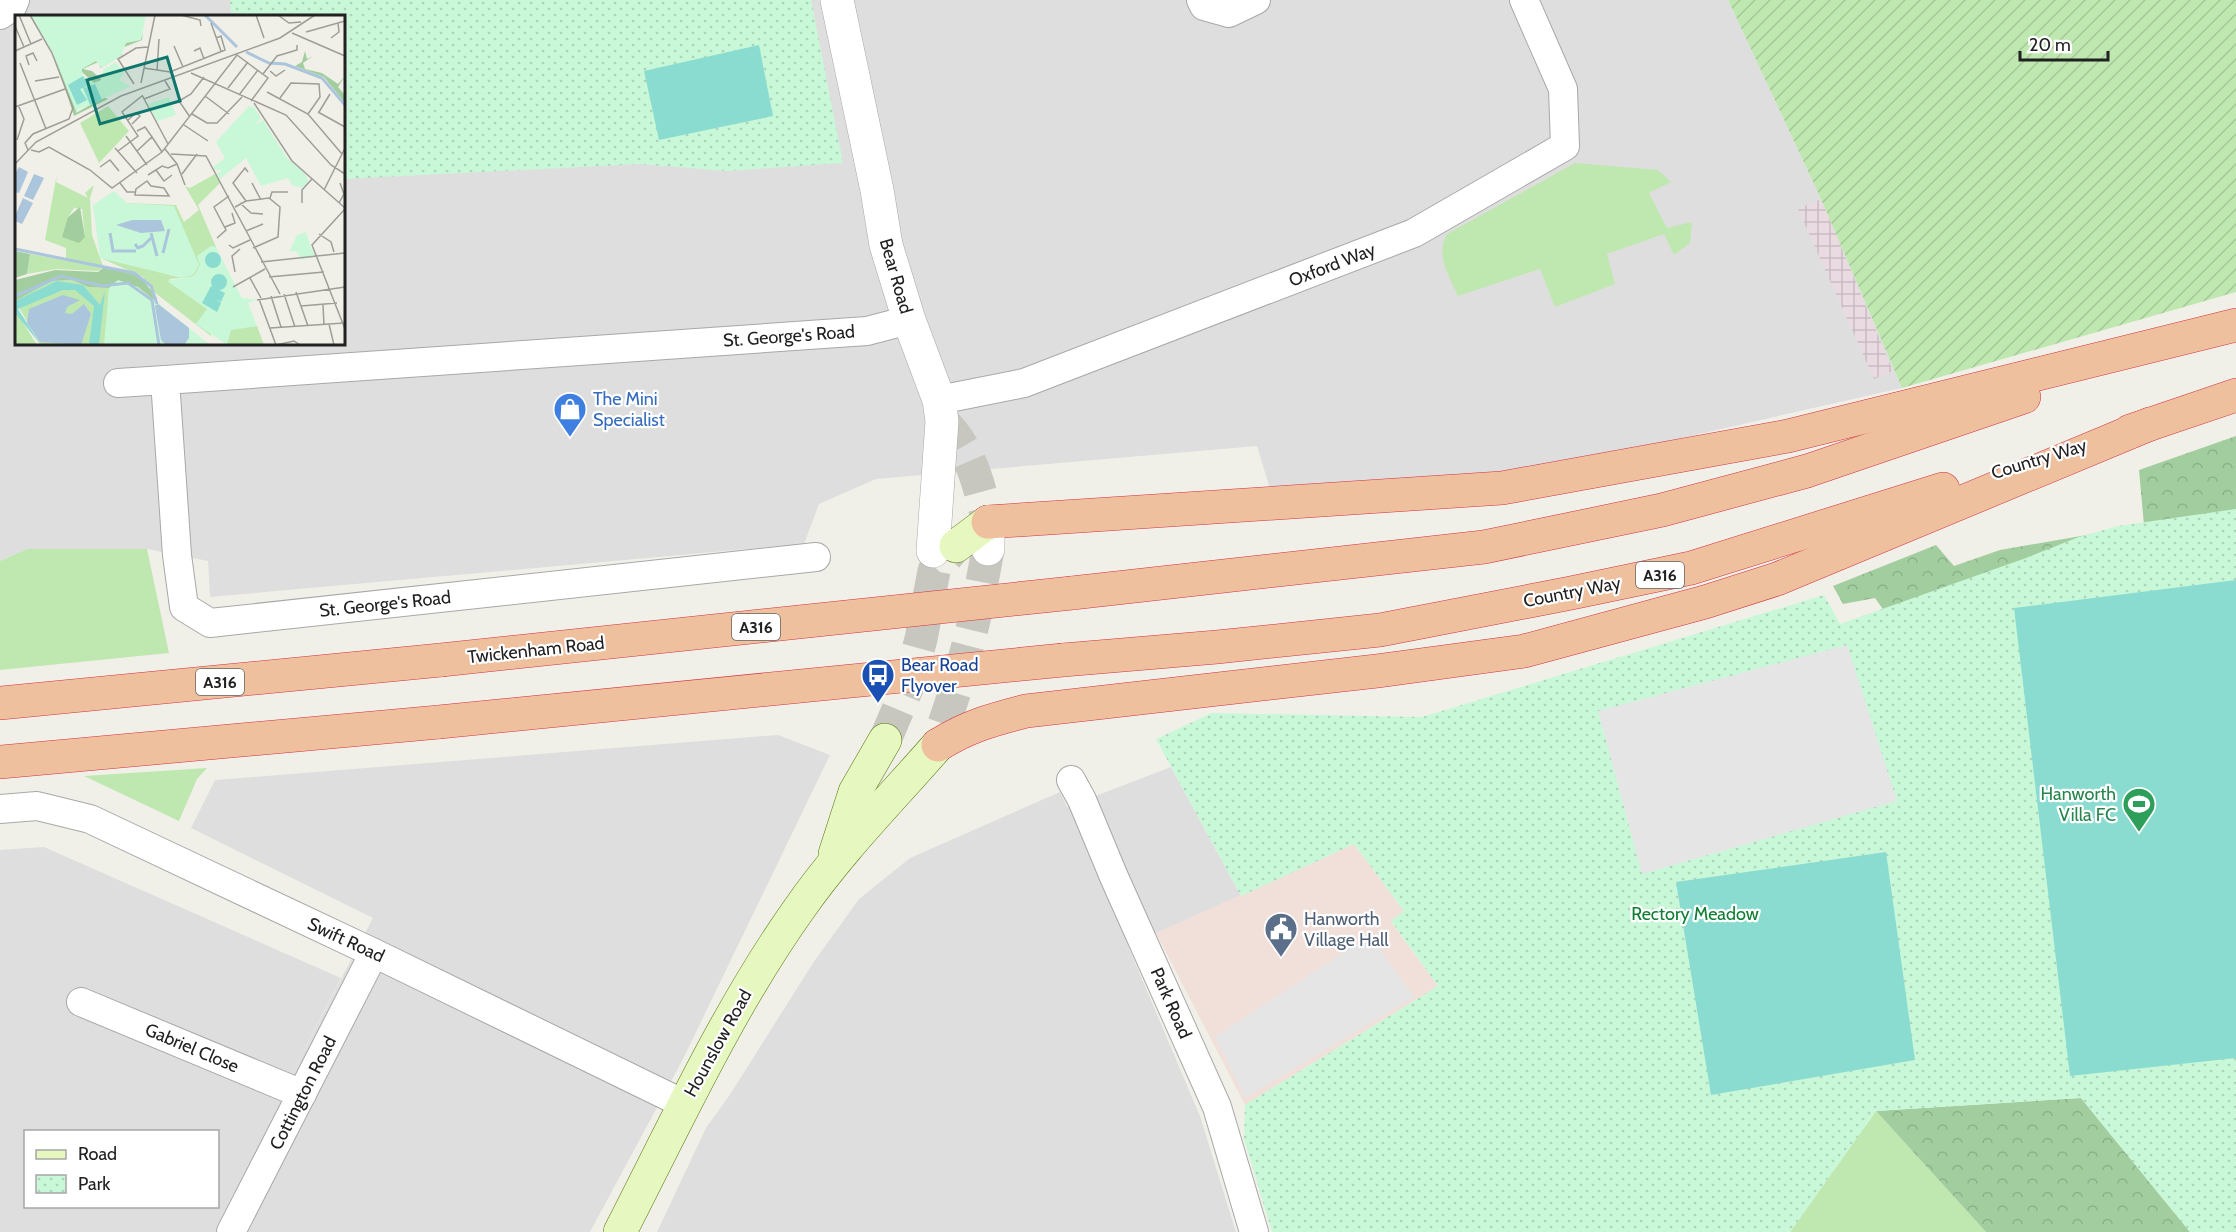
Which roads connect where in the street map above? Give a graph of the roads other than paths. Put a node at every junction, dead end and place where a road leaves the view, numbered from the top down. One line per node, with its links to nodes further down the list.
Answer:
1 (15, 0): 6 (street)
2 (837, 0): 7 (street, Bear Road)
3 (1201, 0): 4 (street)
4 (1256, 0)
5 (1524, 0): 12 (street, Oxford Way)
6 (0, 15)
7 (909, 320): 9 (street, St. George's Road); 12 (street, Bear Road)
8 (2236, 325): 14 (highway); 16 (highway, Twickenham Road / A316, bridge)
9 (165, 380): 10 (street, St. George's Road); 15 (street, St. George's Road)
10 (118, 383)
11 (2236, 395): 13 (highway, Country Way / A316)
12 (940, 411): 14 (street, Bear Road)
13 (2150, 424): 17 (highway); 19 (highway, Country Way / A316, bridge)
14 (966, 542)
15 (816, 557)
16 (0, 703)
17 (941, 734): 22 (main road, Hounslow Road)
18 (885, 740): 22 (main road, Hounslow Road)
19 (0, 762)
20 (1071, 780): 29 (street, Park Road)
21 (0, 809): 23 (street, Swift Road)
22 (832, 864): 26 (main road, Hounslow Road)
23 (374, 953): 25 (street, Cottington Road); 26 (street, Swift Road)
24 (81, 1002): 25 (street, Gabriel Close)
25 (302, 1094): 27 (street, Cottington Road)
26 (684, 1104): 28 (main road, Hounslow Road)
27 (231, 1232)
28 (620, 1232)
29 (1254, 1232)

